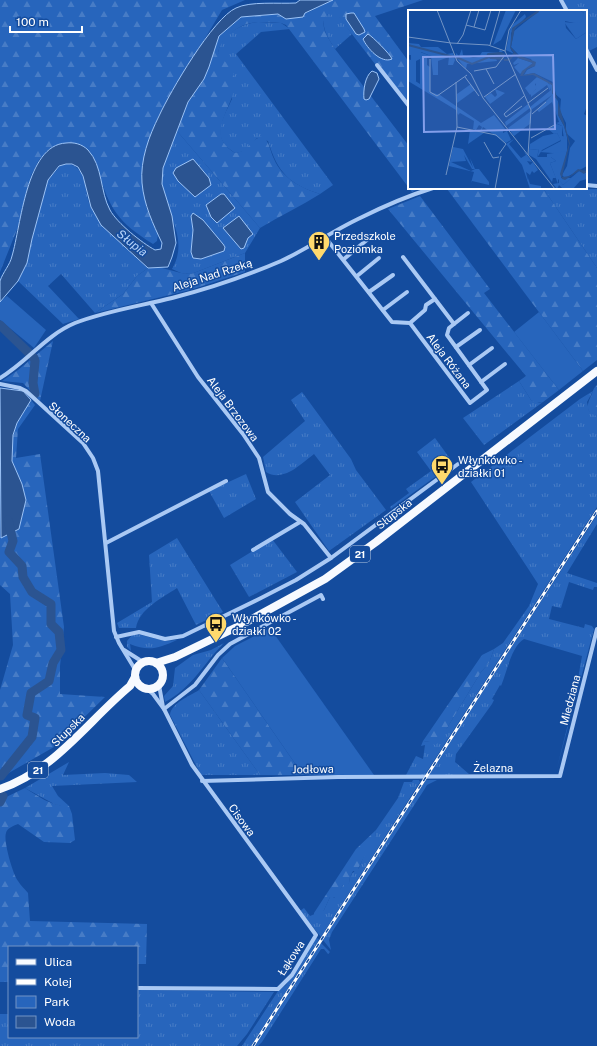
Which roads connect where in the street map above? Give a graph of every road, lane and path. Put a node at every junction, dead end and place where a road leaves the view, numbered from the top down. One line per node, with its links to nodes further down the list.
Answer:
1 (561, 0): 2 (street)
2 (566, 10)
3 (587, 51): 5 (street)
4 (377, 65): 6 (street)
5 (597, 70)
6 (408, 105)
7 (587, 185): 8 (street)
8 (597, 186)
9 (430, 189): 10 (street, Aleja Nad Rzeką)
10 (325, 237): 14 (street); 20 (street, Aleja Nad Rzeką)
11 (368, 239): 14 (street)
12 (403, 257): 19 (street)
13 (379, 258): 16 (street)
14 (344, 259): 16 (street)
15 (393, 275): 17 (street)
16 (357, 276): 17 (street)
17 (369, 292): 21 (street)
18 (406, 292): 21 (street)
19 (435, 299): 23 (street); 24 (street)
20 (151, 303): 31 (street, Aleja Nad Rzeką); 36 (street, Aleja Brzozowa)
21 (383, 310): 23 (street)
22 (468, 313): 24 (street)
23 (410, 323): 32 (street, Aleja Różana)
24 (454, 324): 26 (street, Aleja Różana)
25 (480, 330): 26 (street, Aleja Różana)
26 (456, 347): 29 (street, Aleja Różana)
27 (492, 348): 29 (street, Aleja Różana)
28 (505, 364): 32 (street, Aleja Różana)
29 (469, 365): 32 (street, Aleja Różana)
30 (597, 371): 44 (main road, Słupska / 21)
31 (0, 378)
32 (481, 382)
33 (0, 384): 37 (street, Słoneczna)
34 (458, 464): 39 (street)
35 (226, 481): 37 (street)
36 (300, 522): 38 (street); 39 (street, Aleja Brzozowa)
37 (106, 543): 42 (street, Słoneczna)
38 (253, 550)
39 (331, 558): 42 (street)
40 (323, 599): 52 (street)
41 (597, 629): 53 (street, Miedziana)
42 (116, 637): 43 (street, Słoneczna)
43 (122, 649): 45 (street); 48 (street, Słoneczna)
44 (188, 651): 46 (main road, Słupska / 21); 47 (main road, Słupska / 21)
45 (143, 662): 46 (main road, 21); 48 (main road, 21)
46 (156, 663): 47 (main road)
47 (163, 673): 49 (main road, 21)
48 (136, 674): 50 (main road); 51 (main road, Słupska / 21)
49 (159, 685): 50 (main road, 21); 52 (street, Cisowa)
50 (145, 688): 51 (main road, Słupska / 21); 52 (street, Cisowa)
51 (107, 707): 56 (main road, Słupska / 21)
52 (164, 709): 55 (street, Cisowa)
53 (560, 776): 54 (street, Żelazna)
54 (425, 778): 55 (street, Jodłowa)
55 (202, 780): 57 (street, Cisowa)
56 (0, 789)
57 (316, 935): 58 (street, Łąkowa)
58 (138, 988)

